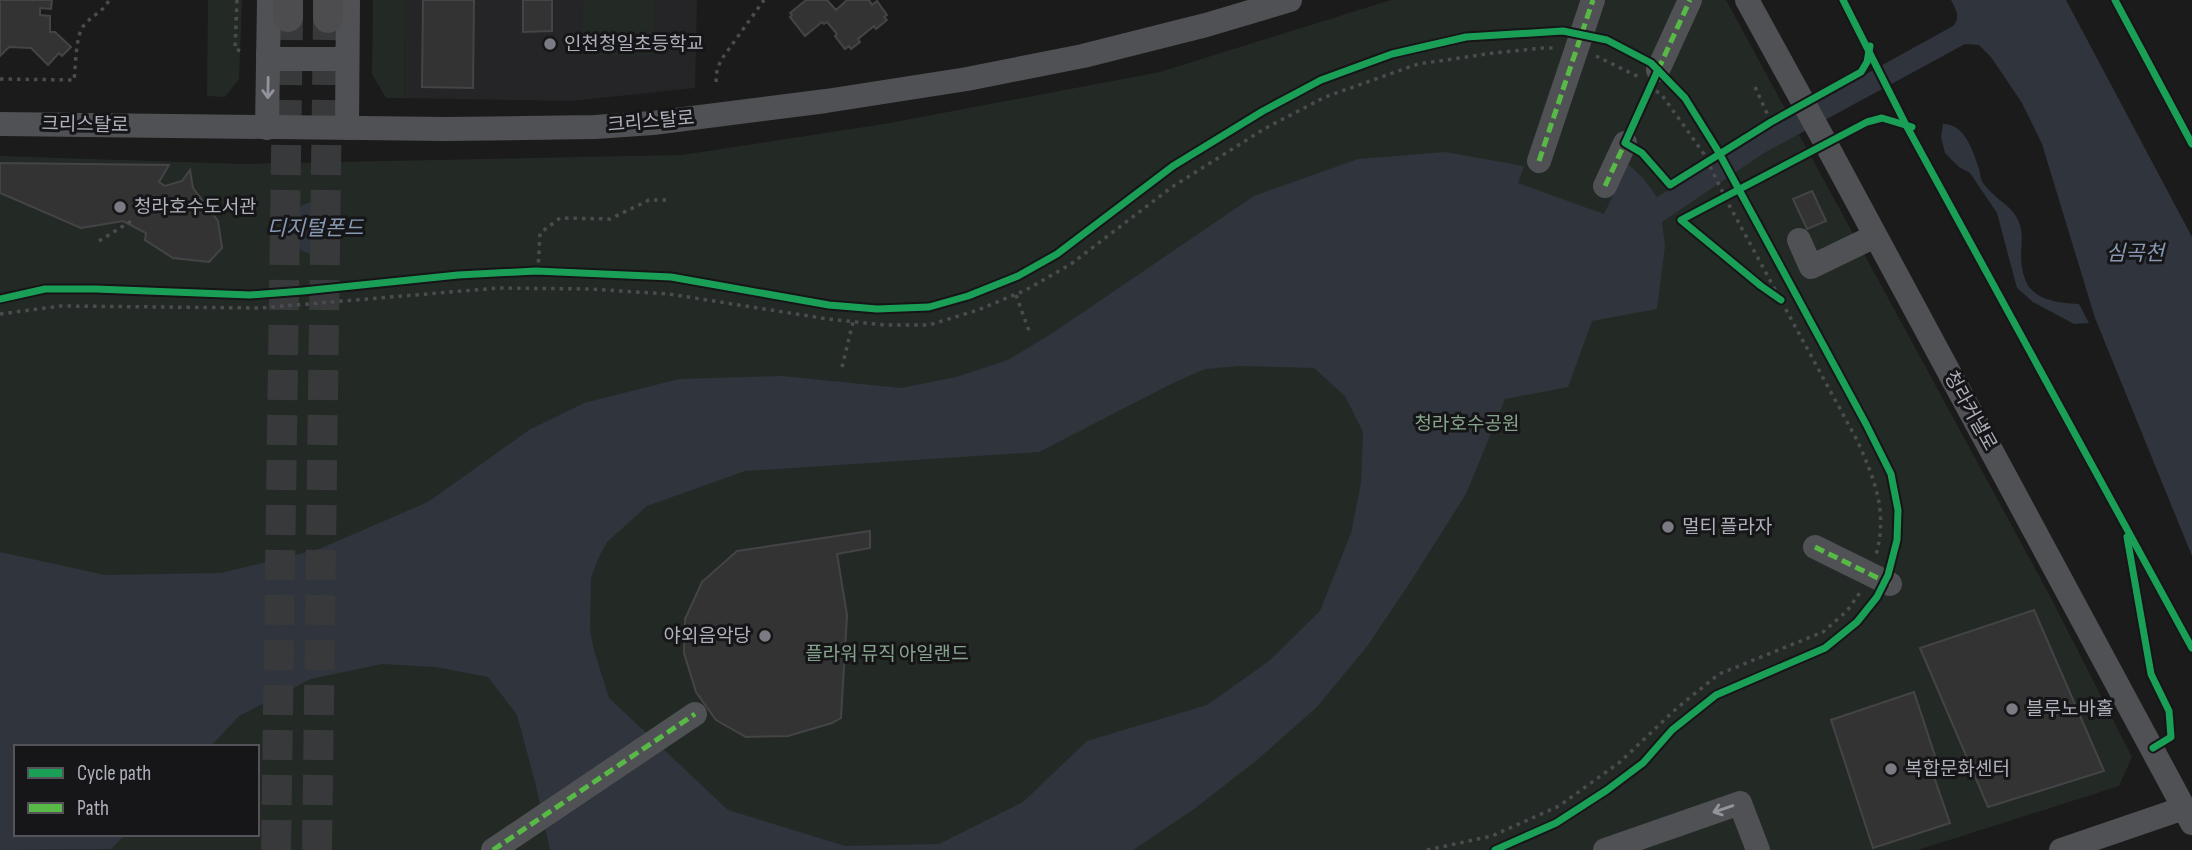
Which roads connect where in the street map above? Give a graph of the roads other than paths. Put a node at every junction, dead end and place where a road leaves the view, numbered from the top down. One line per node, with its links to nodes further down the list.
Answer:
1 (1290, 0): 12 (street, 크리스탈로)
2 (1593, 0): 14 (street)
3 (1690, 0): 9 (street)
4 (1747, 0): 16 (street, 청라커낼로)
5 (281, 6): 7 (street)
6 (335, 6): 8 (street)
7 (268, 54): 8 (street); 11 (street, one-way to 11)
8 (347, 54): 12 (street)
9 (1654, 78)
10 (0, 124): 11 (street, 크리스탈로)
11 (267, 128): 12 (street, 크리스탈로)
12 (347, 128)
13 (1625, 144): 15 (street)
14 (1539, 161)
15 (1605, 186)
16 (1875, 236): 17 (street); 21 (street, 청라커낼로)
17 (1799, 240)
18 (1815, 547): 19 (street)
19 (1881, 579)
20 (695, 714): 22 (street)
21 (2190, 809): 25 (street)
22 (495, 849)
23 (1755, 849): 24 (street, one-way to 24)
24 (1605, 850)
25 (2061, 850)

